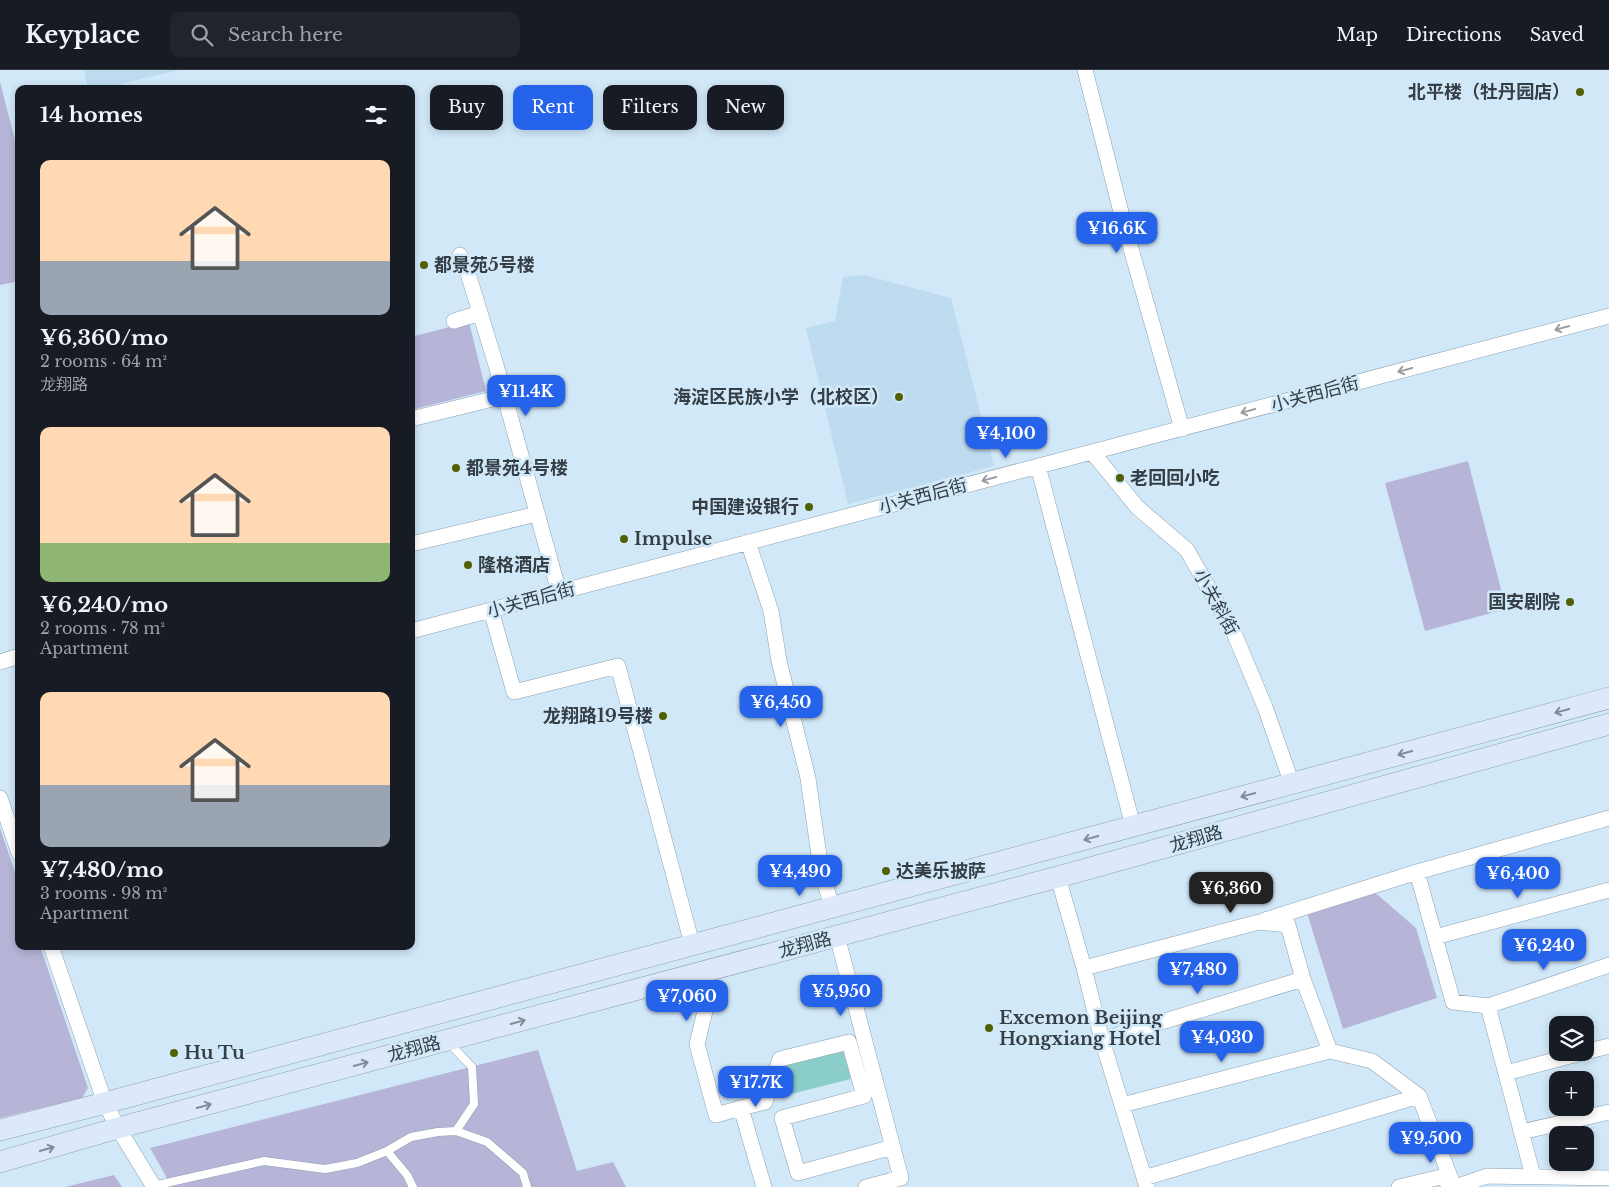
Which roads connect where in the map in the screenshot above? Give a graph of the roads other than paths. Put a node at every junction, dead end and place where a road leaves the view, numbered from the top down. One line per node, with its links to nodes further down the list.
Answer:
1 (1085, 70): 8 (street)
2 (460, 255): 3 (street)
3 (480, 313): 5 (street); 6 (street)
4 (1609, 316): 8 (street, 小关西后街, one-way to 8)
5 (454, 321)
6 (505, 396): 7 (street); 11 (street)
7 (415, 417)
8 (1182, 429): 9 (street, 小关西后街)
9 (1092, 452): 10 (street, 小关西后街); 21 (street, 小关斜街)
10 (1038, 466): 12 (street, 小关西后街, one-way to 12); 24 (street)
11 (537, 514): 13 (street); 14 (street)
12 (748, 542): 14 (street, 小关西后街); 29 (street)
13 (415, 543)
14 (559, 592): 15 (street, 小关西后街)
15 (491, 610): 16 (street, 小关西后街); 33 (street)
16 (415, 630)
17 (15, 657): 18 (street)
18 (0, 662)
19 (1609, 698): 21 (street, 龙翔路, one-way to 21)
20 (1609, 725): 27 (street, 龙翔路)
21 (1292, 784): 24 (street, 龙翔路, one-way to 24)
22 (0, 798): 25 (street)
23 (1609, 818): 26 (street)
24 (1133, 826): 29 (street, 龙翔路, one-way to 29)
25 (15, 841)
26 (1417, 872): 30 (street); 32 (street)
27 (1058, 877): 31 (street, 龙翔路); 36 (street)
28 (1609, 890): 32 (street)
29 (832, 907): 33 (street, 龙翔路)
30 (1259, 922): 36 (street); 38 (street)
31 (837, 936): 37 (street, 龙翔路); 56 (street)
32 (1435, 937): 39 (street)
33 (692, 944): 48 (street, 龙翔路)
34 (52, 950): 48 (street)
35 (1609, 965): 39 (street)
36 (1084, 968): 41 (street)
37 (694, 974): 40 (street, 龙翔路, one-way to 37); 50 (street)
38 (1303, 979): 41 (street); 44 (street)
39 (1488, 1006): 46 (street)
40 (447, 1040): 52 (street, 龙翔路, one-way to 40); 54 (lane)
41 (1102, 1040): 49 (street)
42 (1609, 1046): 43 (street)
43 (1594, 1050)
44 (1330, 1051): 47 (street); 49 (street)
45 (1551, 1061): 46 (street)
46 (1506, 1073): 55 (street)
47 (1419, 1096): 62 (street); 69 (street)
48 (105, 1103): 52 (street); 53 (street, 龙翔路)
49 (1122, 1105): 62 (street)
50 (747, 1110): 56 (street); 66 (street)
51 (1609, 1112): 55 (street)
52 (118, 1128): 58 (street, 龙翔路, one-way to 52); 63 (street)
53 (0, 1130)
54 (456, 1131): 57 (lane); 65 (lane)
55 (1521, 1132): 59 (street)
56 (893, 1147): 67 (street)
57 (387, 1151): 63 (lane); 64 (lane)
58 (0, 1162)
59 (1533, 1176): 60 (street); 69 (street)
60 (1609, 1178)
61 (1442, 1182): 68 (street); 69 (street)
62 (1145, 1183)
63 (154, 1186)
64 (413, 1187)
65 (527, 1187)
66 (764, 1187)
67 (866, 1187)
68 (1400, 1187)
69 (1454, 1187)

